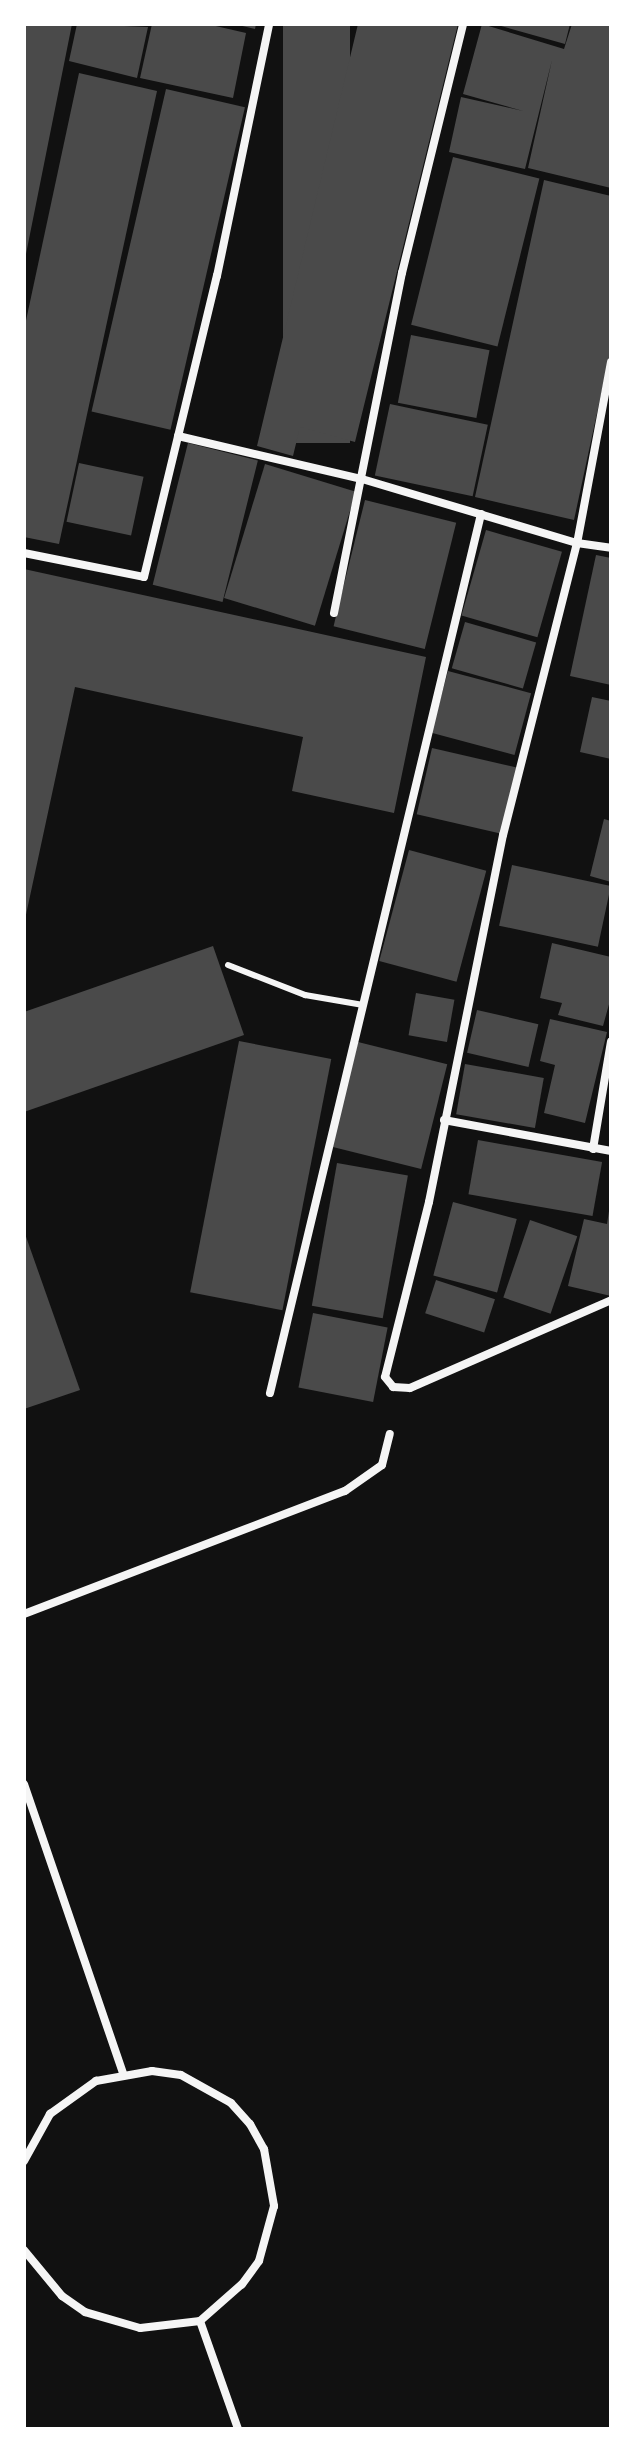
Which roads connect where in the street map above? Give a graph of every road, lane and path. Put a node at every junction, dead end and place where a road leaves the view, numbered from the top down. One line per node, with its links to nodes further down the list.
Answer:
1 (269, 24): 4 (street)
2 (463, 24): 5 (street)
3 (611, 362): 7 (street)
4 (178, 436): 5 (street); 9 (street)
5 (362, 479): 6 (street); 10 (street)
6 (481, 514): 7 (street); 12 (street)
7 (577, 543): 8 (street); 14 (street)
8 (611, 548)
9 (24, 553)
10 (334, 613)
11 (228, 965): 12 (lane)
12 (363, 1005): 18 (street)
13 (611, 1041): 15 (street)
14 (444, 1120): 15 (street); 17 (street)
15 (593, 1149): 16 (street)
16 (611, 1151)
17 (611, 1300)
18 (270, 1393)
19 (390, 1434): 20 (street)
20 (24, 1614)
21 (24, 1784): 22 (street)
22 (123, 2073): 23 (street); 25 (street)
23 (24, 2161)
24 (24, 2250): 25 (street)
25 (200, 2321): 26 (street)
26 (238, 2429)

